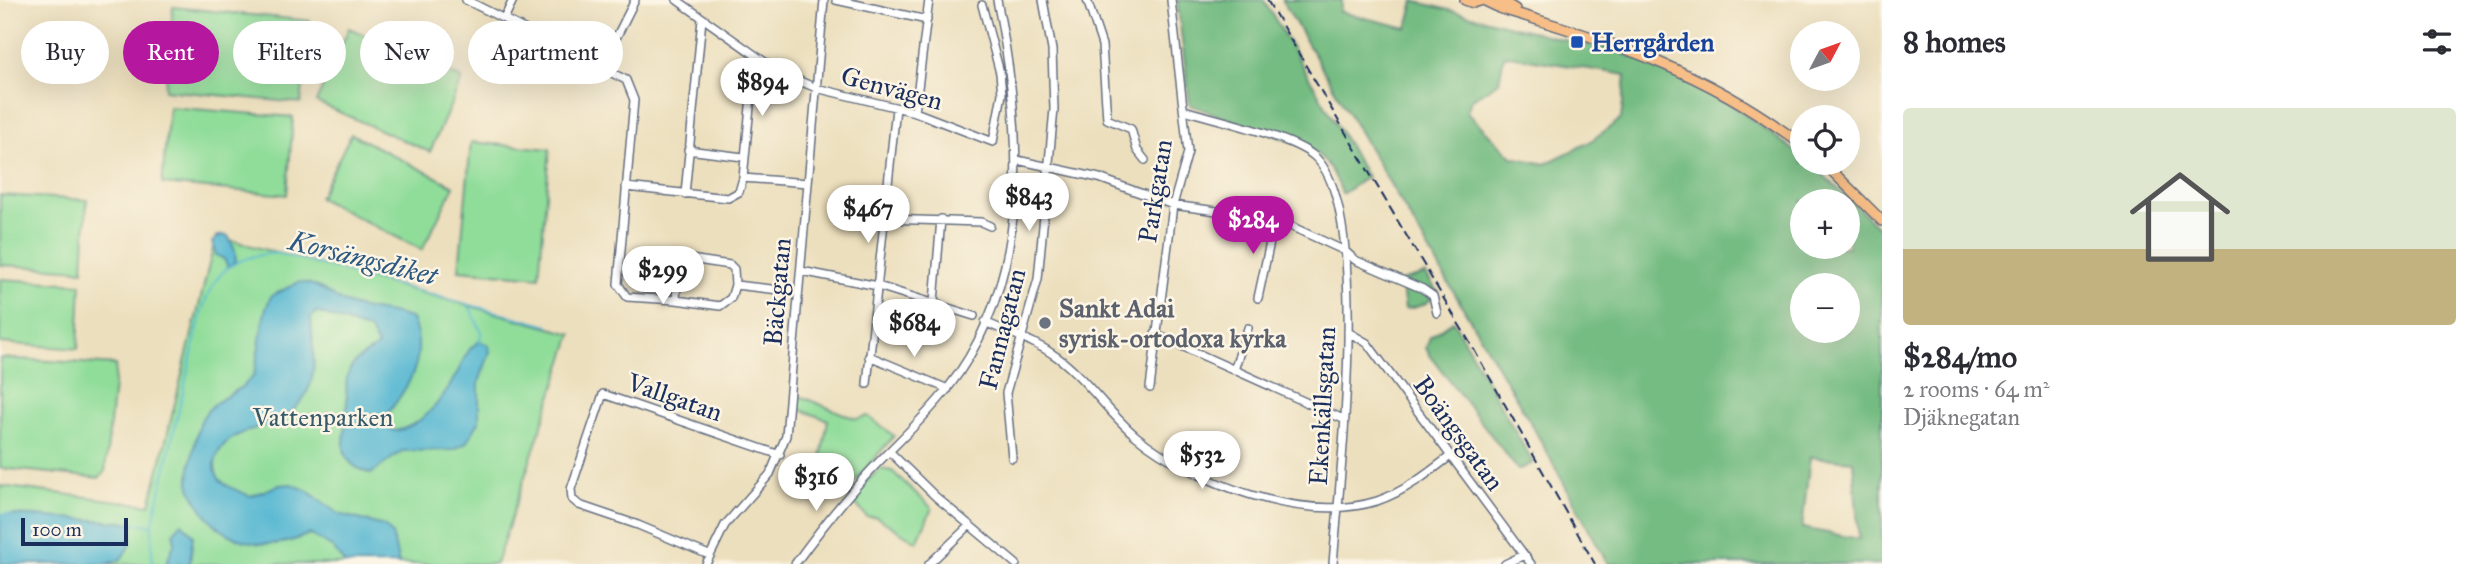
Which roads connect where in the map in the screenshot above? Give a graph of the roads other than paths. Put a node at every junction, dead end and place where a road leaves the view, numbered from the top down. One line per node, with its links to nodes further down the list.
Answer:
1 (466, 0): 17 (street)
2 (513, 0): 17 (street)
3 (635, 0): 21 (street)
4 (677, 0): 18 (street, Genvägen)
5 (824, 0): 24 (street, Bäckgatan)
6 (836, 0): 19 (street)
7 (929, 0): 19 (street)
8 (997, 0): 31 (street)
9 (1043, 0): 33 (street, Fannagatan)
10 (1087, 0): 32 (street)
11 (1171, 0): 26 (street, Parkgatan)
12 (1465, 0): 13 (main road)
13 (1483, 0): 16 (main road)
14 (1500, 0): 16 (main road)
15 (982, 5): 27 (street, Genvägen)
16 (1528, 17): 28 (main road)
17 (504, 19): 20 (street)
18 (702, 19): 22 (street, Genvägen); 29 (street)
19 (927, 20): 27 (street)
20 (508, 21)
21 (623, 24)
22 (755, 56): 24 (street, Genvägen); 30 (street)
23 (623, 78): 37 (street)
24 (816, 88): 25 (street, Genvägen); 36 (street, Bäckgatan)
25 (896, 108): 27 (street, Genvägen); 40 (street)
26 (1184, 110): 39 (street, Parkgatan); 45 (street, Ekenkällsgatan)
27 (915, 112)
28 (1790, 137)
29 (688, 150): 30 (street); 38 (street)
30 (743, 157): 35 (street)
31 (1017, 160): 33 (street); 55 (street)
32 (1145, 160)
33 (1049, 166): 39 (street); 59 (street, Fannagatan)
34 (1836, 175): 43 (main road)
35 (743, 178): 36 (street); 38 (street)
36 (808, 183): 46 (street, Bäckgatan)
37 (625, 187): 38 (street); 51 (street)
38 (685, 194)
39 (1173, 205): 42 (street); 58 (street, Parkgatan)
40 (884, 219): 41 (street); 48 (street)
41 (942, 219): 44 (street); 52 (street)
42 (1275, 219): 45 (street); 50 (street)
43 (1882, 221)
44 (990, 226)
45 (1345, 251): 53 (street); 57 (street, Ekenkällsgatan)
46 (801, 271): 48 (street); 49 (street, Bäckgatan)
47 (735, 285): 49 (street); 51 (street); 51 (street)
48 (878, 286): 52 (street); 60 (street)
49 (799, 292): 67 (street, Bäckgatan)
50 (1258, 298)
51 (676, 300)
52 (934, 302): 54 (street)
53 (1437, 313)
54 (974, 316)
55 (985, 322): 59 (street); 64 (street)
56 (1248, 328): 61 (street)
57 (1348, 332): 65 (street, Ekenkällsgatan); 68 (street, Boängsgatan)
58 (1155, 334): 61 (street); 63 (street, Parkgatan)
59 (1024, 335): 69 (street, Fannagatan); 70 (street)
60 (869, 356): 62 (street); 64 (street)
61 (1234, 370): 65 (street)
62 (867, 384)
63 (1150, 387)
64 (948, 389): 66 (street)
65 (1343, 419): 70 (street, Ekenkällsgatan)
66 (890, 453): 71 (street); 75 (street)
67 (780, 455): 72 (street, Bäckgatan); 72 (street, Vallgatan)
68 (1449, 457): 70 (street); 73 (street, Boängsgatan)
69 (1013, 458)
70 (1337, 506): 78 (street, Ekenkällsgatan)
71 (970, 525): 76 (street); 77 (street)
72 (709, 555): 74 (street, Bäckgatan)
73 (1524, 555): 79 (street); 80 (street, Boängsgatan)
74 (706, 564)
75 (795, 564)
76 (929, 564)
77 (1016, 564)
78 (1333, 564)
79 (1505, 564)
80 (1531, 564)

